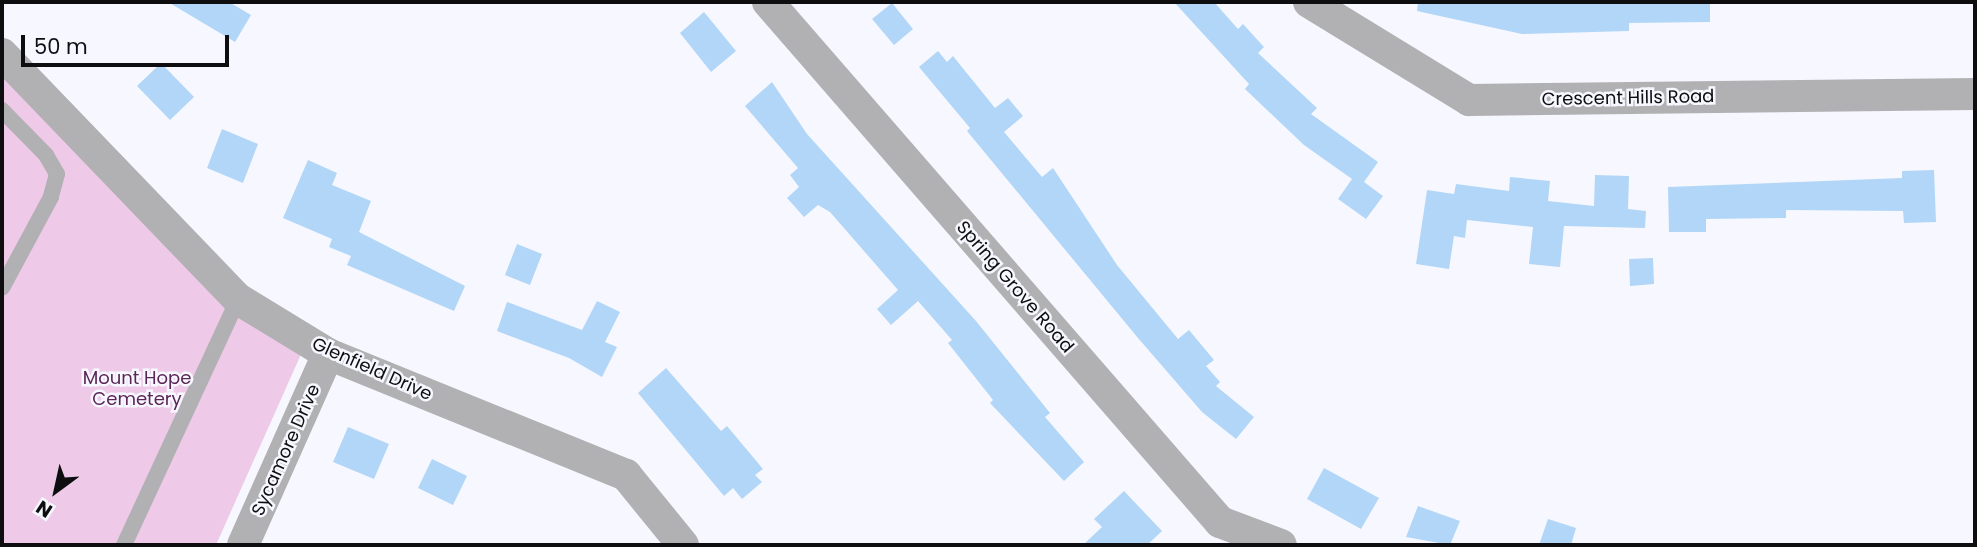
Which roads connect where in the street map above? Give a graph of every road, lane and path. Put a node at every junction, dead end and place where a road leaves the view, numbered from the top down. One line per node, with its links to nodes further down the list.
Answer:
1 (768, 2): 12 (street, Spring Grove Road)
2 (1309, 2): 4 (street, Crescent Hills Road)
3 (2, 54): 7 (street, Glenfield Drive)
4 (1975, 94)
5 (2, 110): 6 (lane)
6 (2, 288)
7 (238, 299): 8 (street, Glenfield Drive); 9 (lane)
8 (328, 354): 10 (street, Sycamore Drive); 11 (street, Glenfield Drive)
9 (124, 545)
10 (243, 545)
11 (683, 545)
12 (1281, 545)

